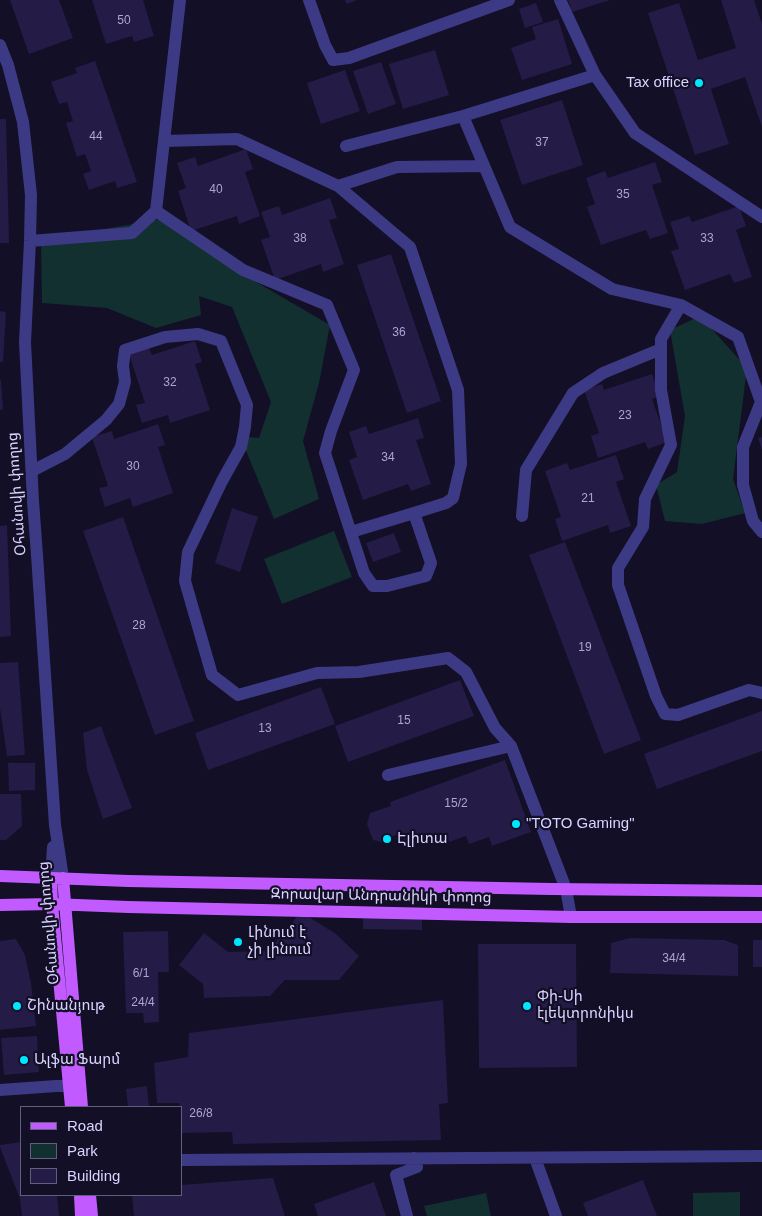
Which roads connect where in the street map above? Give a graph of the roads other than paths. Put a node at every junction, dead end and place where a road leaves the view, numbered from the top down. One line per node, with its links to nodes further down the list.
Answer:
1 (180, 0): 8 (street)
2 (309, 0): 3 (street)
3 (509, 0)
4 (560, 0): 6 (street)
5 (0, 45): 14 (street, Օհանովի փողոց)
6 (595, 75): 7 (street); 13 (street)
7 (463, 116): 9 (street); 10 (street)
8 (164, 141): 11 (street); 12 (street)
9 (346, 146)
10 (484, 166): 11 (street); 15 (street)
11 (338, 186): 18 (street)
12 (156, 211): 14 (street); 20 (street)
13 (762, 217)
14 (30, 242): 17 (street, Օհանովի փողոց)
15 (681, 305): 16 (street); 21 (street)
16 (660, 349): 19 (street); 22 (street)
17 (32, 471): 23 (street); 26 (street, Օհանովի փողոց)
18 (414, 513): 20 (street); 20 (street)
19 (522, 516)
20 (351, 532)
21 (762, 532)
22 (762, 693)
23 (511, 746): 24 (street); 27 (street)
24 (388, 774)
25 (0, 876): 26 (main road, Զորավար Անդրանիկի փողոց)
26 (57, 878): 27 (main road, Զորավար Անդրանիկի փողոց); 29 (main road, Օհանովի փողոց)
27 (566, 889): 28 (main road, Զորավար Անդրանիկի փողոց); 31 (street)
28 (762, 891)
29 (58, 904): 30 (main road, Զորավար Անդրանիկի փողոց); 31 (main road, Զորավար Անդրանիկի փողոց); 33 (main road, Օհանովի փողոց)
30 (0, 905)
31 (571, 917): 32 (main road, Զորավար Անդրանիկի փողոց)
32 (762, 917)
33 (74, 1086): 34 (street); 35 (main road, Օհանովի փողոց); 36 (main road, Օհանովի փողոց)
34 (0, 1090)
35 (71, 1106)
36 (82, 1106)
37 (762, 1156): 39 (street)
38 (414, 1158): 39 (street); 40 (street); 45 (street)
39 (535, 1158): 46 (street)
40 (182, 1160)
41 (80, 1196): 43 (main road)
42 (90, 1196): 44 (main road)
43 (82, 1216)
44 (92, 1216)
45 (407, 1216)
46 (556, 1216)

